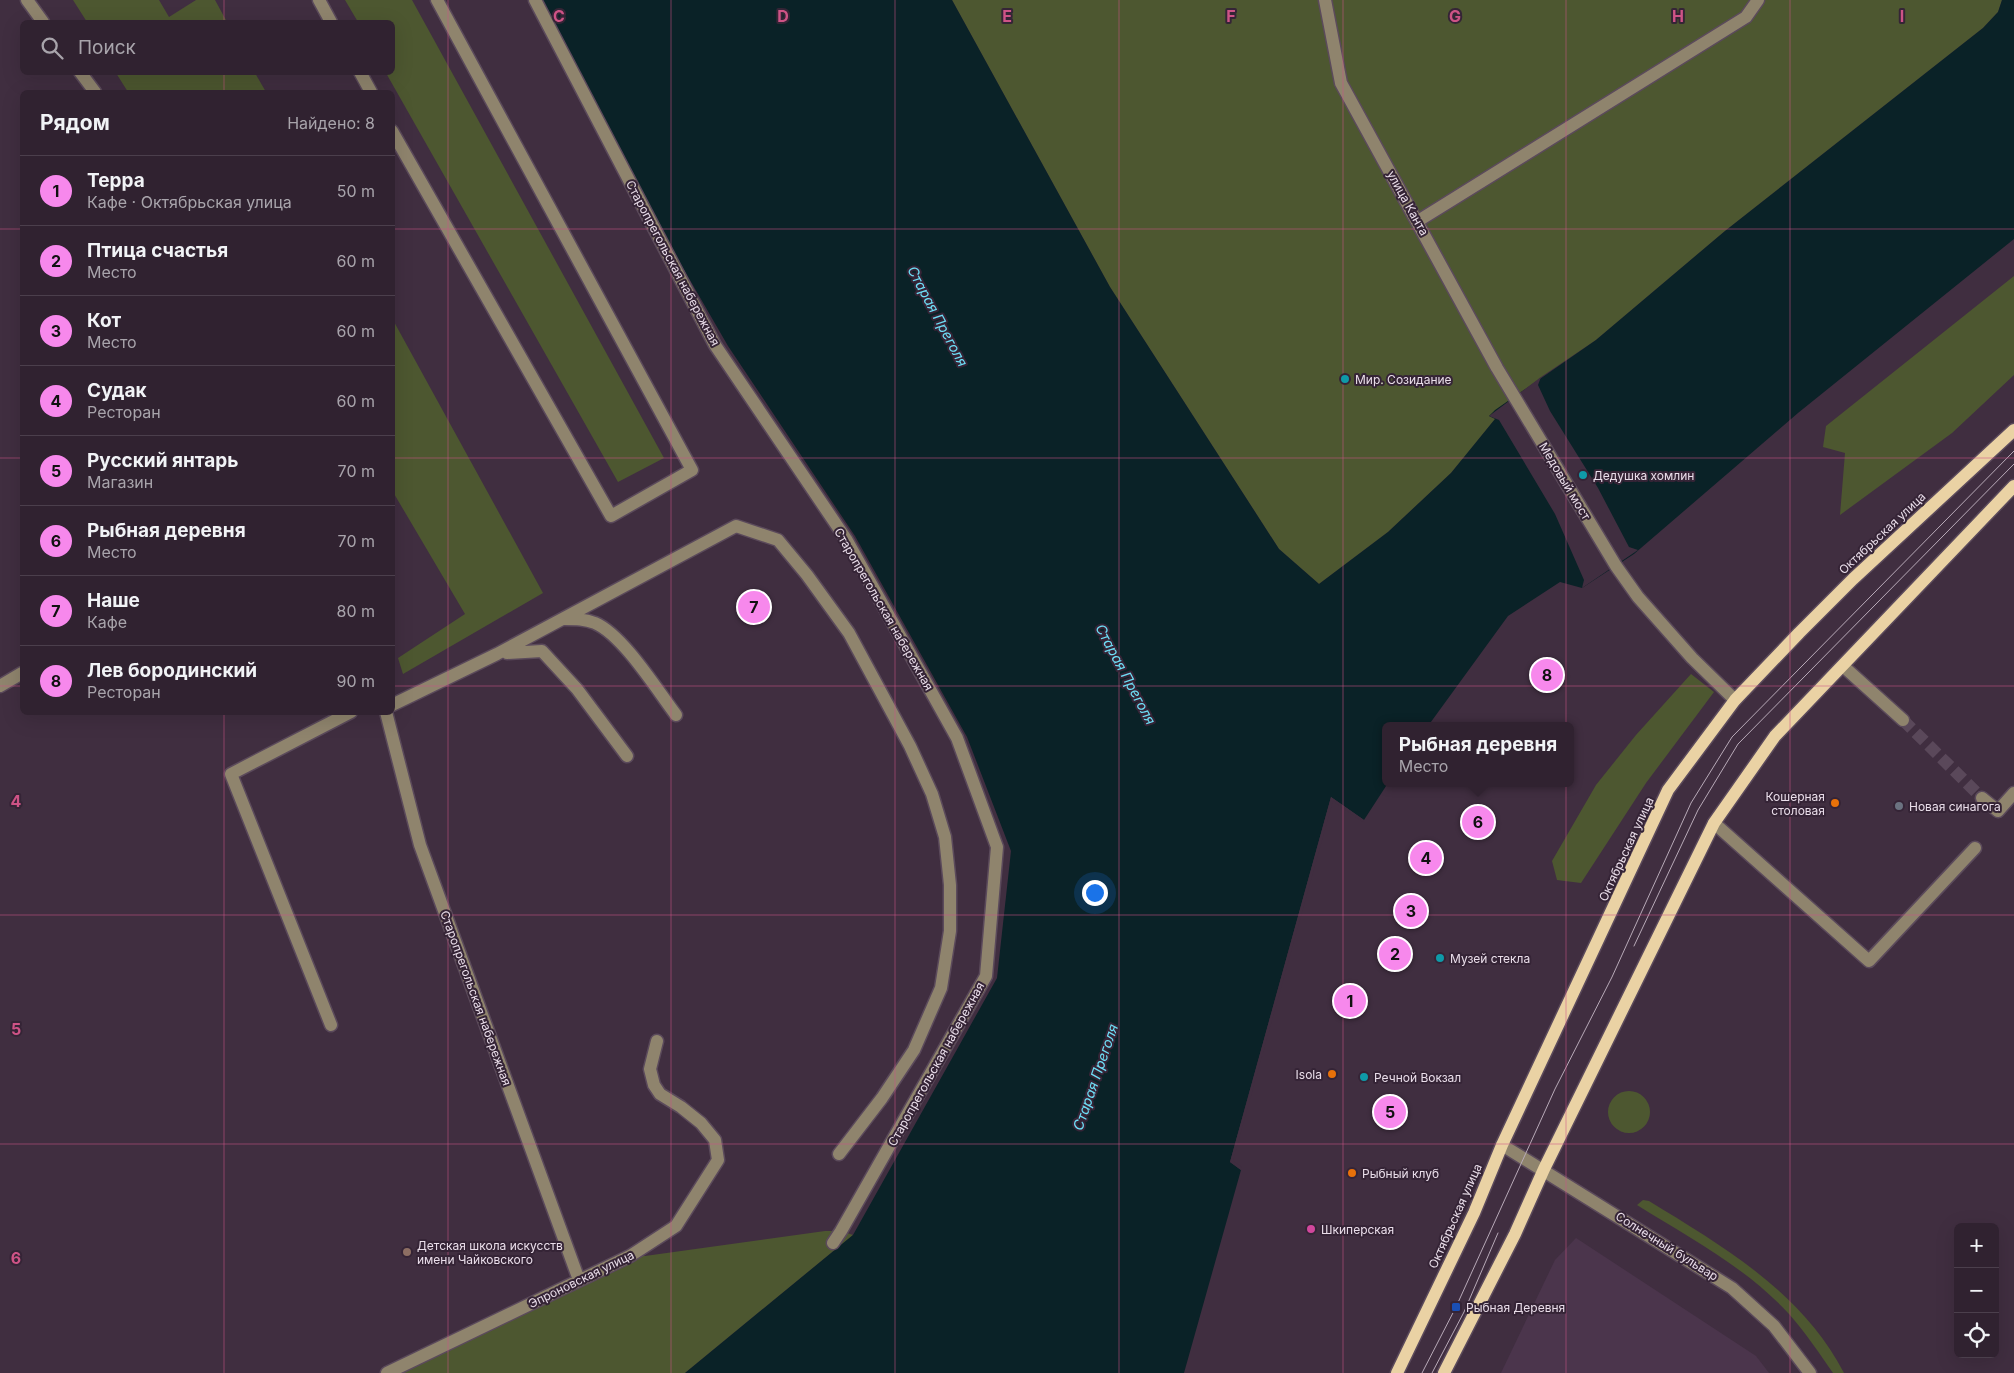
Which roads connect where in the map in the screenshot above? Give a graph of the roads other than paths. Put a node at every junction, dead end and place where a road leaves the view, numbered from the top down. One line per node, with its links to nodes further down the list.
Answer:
1 (27, 0): 7 (street)
2 (318, 0): 8 (street)
3 (437, 0): 13 (street)
4 (535, 0): 39 (street, Старопрегольская набережная)
5 (1326, 0): 14 (street, улица Канта)
6 (1758, 0): 14 (street)
7 (42, 20)
8 (330, 20)
9 (82, 75): 11 (street)
10 (362, 75): 12 (street)
11 (94, 90)
12 (370, 90)
13 (395, 135)
14 (1418, 221): 15 (street, улица Канта)
15 (1514, 397): 23 (street, Медовый мост)
16 (2014, 430): 23 (main road, Октябрьская улица)
17 (2014, 486): 20 (main road)
18 (563, 619): 19 (street); 27 (street); 37 (street)
19 (497, 654): 24 (street); 29 (street)
20 (1843, 666): 28 (street); 32 (main road)
21 (20, 674): 22 (street)
22 (0, 686)
23 (1736, 700): 36 (main road, Октябрьская улица)
24 (395, 704)
25 (345, 715): 34 (street)
26 (387, 715): 40 (street, Старопрегольская набережная)
27 (676, 715)
28 (1903, 720)
29 (627, 756)
30 (2014, 793): 31 (street)
31 (1982, 798)
32 (1714, 823): 33 (street); 38 (main road)
33 (1975, 848)
34 (331, 1025)
35 (657, 1041): 40 (street, Эпроновская улица)
36 (1502, 1145): 38 (street, Солнечный бульвар); 42 (main road, Октябрьская улица)
37 (839, 1154)
38 (1544, 1169): 43 (main road); 44 (street, Солнечный бульвар)
39 (832, 1243)
40 (579, 1280): 41 (street, Эпроновская улица)
41 (387, 1373)
42 (1397, 1373)
43 (1444, 1373)
44 (1810, 1373)

